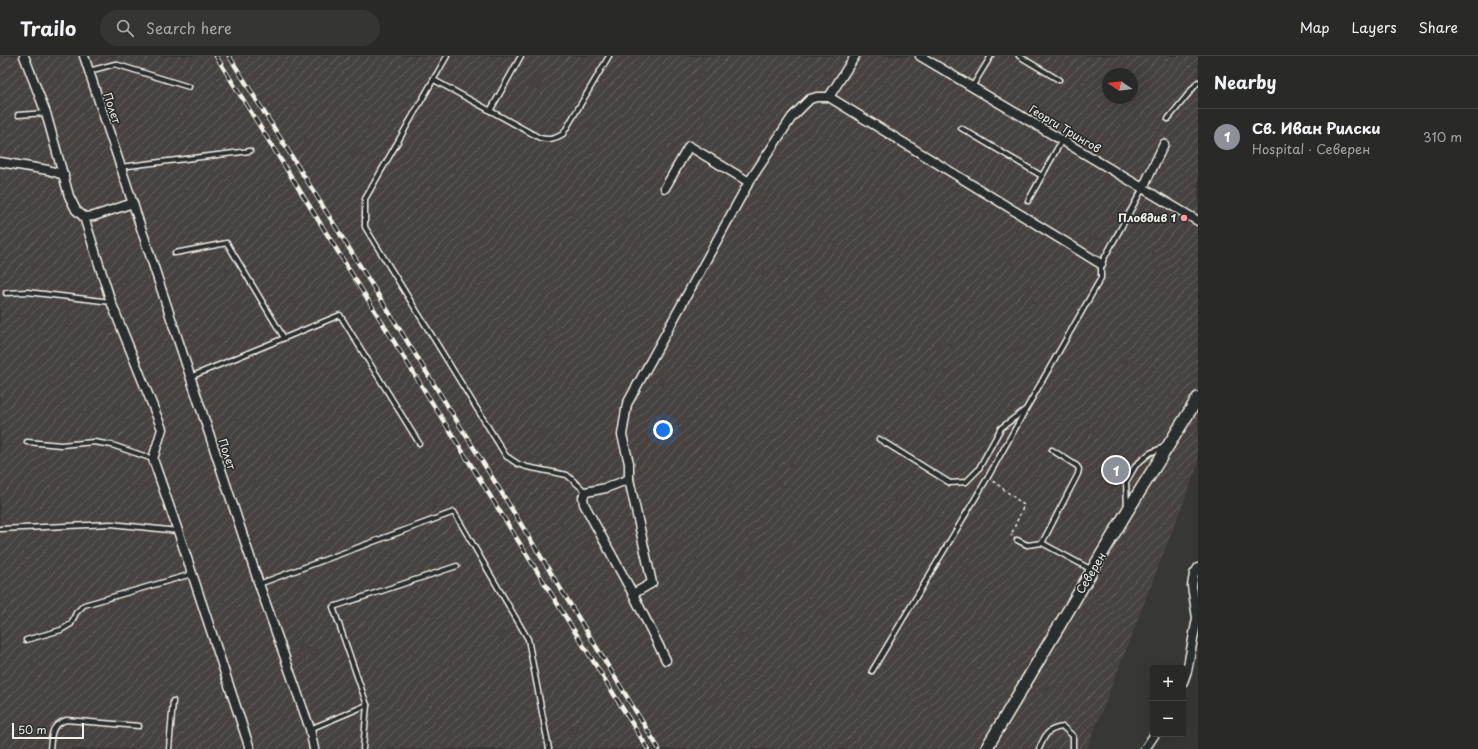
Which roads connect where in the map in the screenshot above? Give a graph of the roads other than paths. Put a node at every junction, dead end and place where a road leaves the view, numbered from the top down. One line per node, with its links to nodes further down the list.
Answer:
1 (24, 56): 18 (street)
2 (84, 56): 10 (street, Полет)
3 (448, 56): 11 (lane)
4 (521, 56): 17 (lane)
5 (609, 56): 17 (lane)
6 (855, 56): 16 (street)
7 (920, 56): 15 (street, Георги Трингов)
8 (992, 56): 15 (lane)
9 (1019, 56): 12 (lane)
10 (89, 72): 14 (lane); 26 (street, Полет)
11 (434, 80): 17 (lane); 51 (lane)
12 (1059, 80)
13 (1198, 82): 20 (lane)
14 (189, 87)
15 (972, 87): 22 (street, Георги Трингов)
16 (829, 97): 29 (street); 37 (street)
17 (490, 111)
18 (46, 114): 19 (lane); 27 (street)
19 (18, 115)
20 (1168, 119)
21 (961, 128): 28 (lane)
22 (1062, 140): 28 (lane); 31 (street, Георги Трингов)
23 (1164, 144): 31 (street)
24 (250, 151): 26 (lane)
25 (0, 162): 27 (street)
26 (120, 167): 33 (street, Полет)
27 (64, 175): 34 (street)
28 (1042, 176): 32 (lane)
29 (749, 182): 30 (street); 50 (street)
30 (665, 188)
31 (1143, 188): 35 (street, Георги Трингов); 37 (lane)
32 (1028, 201)
33 (132, 203): 34 (street); 41 (street, Полет)
34 (84, 216): 39 (street)
35 (1198, 221)
36 (175, 253): 40 (lane)
37 (1101, 264): 43 (lane)
38 (6, 293): 39 (lane)
39 (111, 302): 49 (street)
40 (284, 338): 41 (lane); 46 (lane)
41 (190, 378): 61 (street, Полет)
42 (1198, 398): 47 (main road, Северен)
43 (1026, 409): 44 (lane); 65 (lane)
44 (879, 439)
45 (27, 442): 49 (lane)
46 (418, 443)
47 (1168, 445): 52 (main road, Северен); 52 (lane)
48 (1052, 450): 56 (lane)
49 (153, 459): 54 (street)
50 (629, 479): 51 (street); 62 (street)
51 (586, 492): 62 (street)
52 (1128, 510): 59 (main road, Северен)
53 (0, 528): 54 (lane)
54 (178, 531): 60 (street)
55 (1017, 540): 56 (lane)
56 (1042, 543): 59 (lane)
57 (457, 566): 68 (lane)
58 (1198, 568): 66 (street)
59 (1092, 570): 78 (main road, Северен)
60 (192, 574): 63 (lane); 74 (street)
61 (259, 584): 70 (street, Полет); 77 (lane)
62 (633, 594): 64 (street)
63 (26, 640)
64 (666, 660)
65 (872, 670)
66 (1186, 671)
67 (173, 701): 73 (lane)
68 (367, 705): 70 (lane); 76 (lane)
69 (139, 726): 72 (lane)
70 (310, 729): 75 (street, Полет)
71 (1153, 737): 81 (street)
72 (50, 749)
73 (169, 749)
74 (250, 749)
75 (314, 749)
76 (363, 749)
77 (549, 749)
78 (986, 749)
79 (1039, 749): 80 (lane)
80 (1072, 749)
81 (1146, 749)

